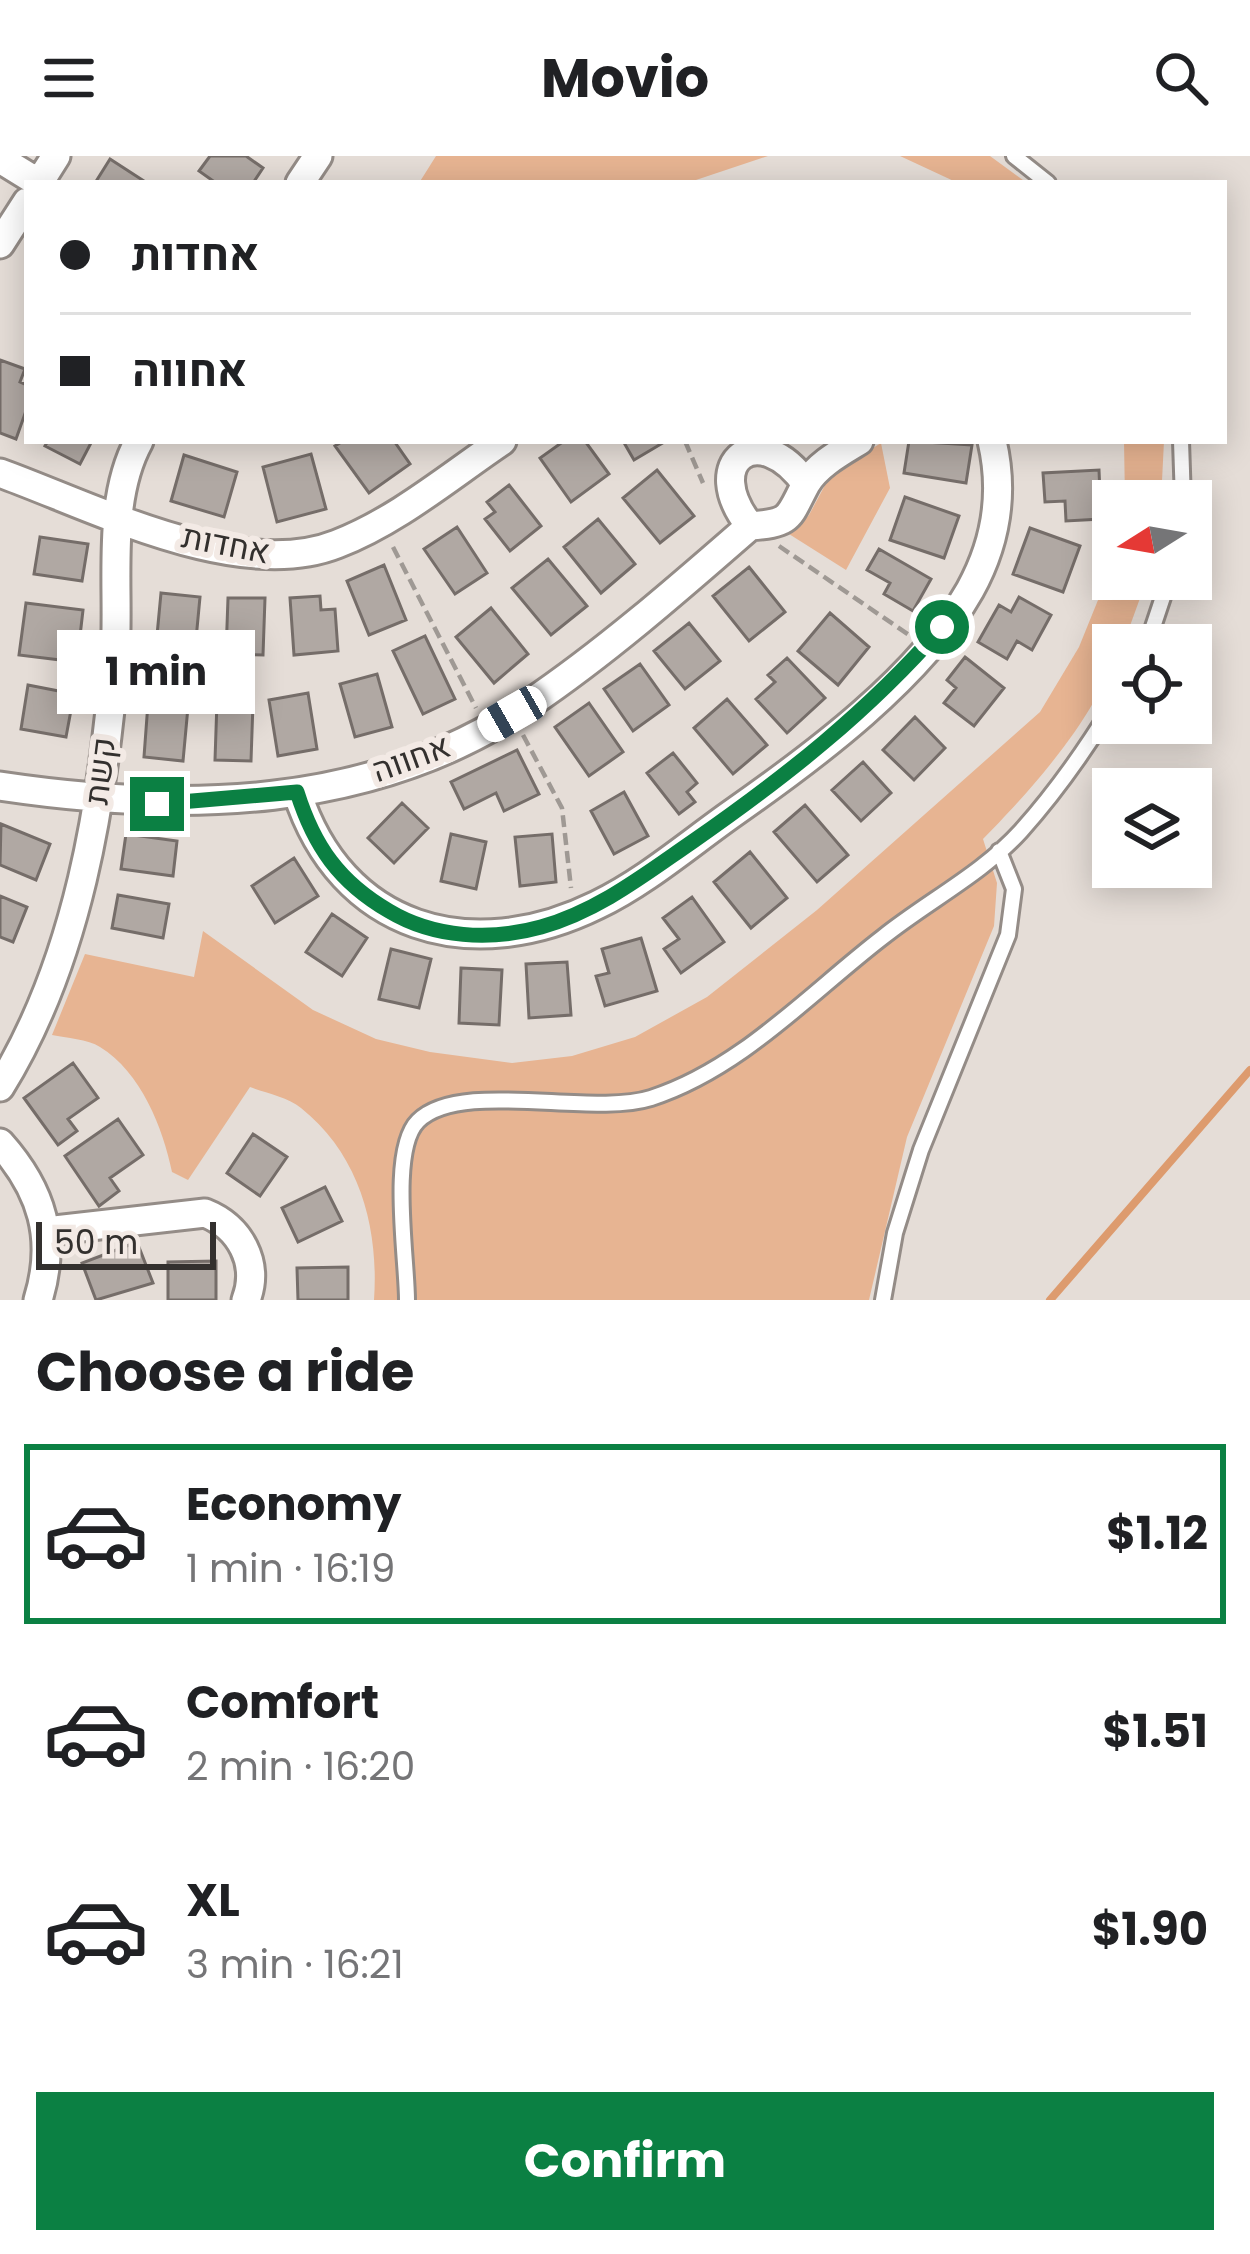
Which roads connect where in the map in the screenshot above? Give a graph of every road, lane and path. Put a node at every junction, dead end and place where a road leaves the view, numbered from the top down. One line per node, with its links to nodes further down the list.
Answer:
1 (1014, 156): 4 (lane)
2 (0, 159): 3 (street)
3 (34, 180)
4 (1044, 180)
5 (24, 207): 6 (street)
6 (0, 244)
7 (139, 444): 15 (street, קשת)
8 (498, 444): 16 (street, אחדות)
9 (855, 444): 14 (street, אחווה)
10 (993, 444): 18 (street)
11 (1181, 444): 13 (lane)
12 (0, 473): 15 (street, אחדות)
13 (1182, 480)
14 (806, 484): 17 (street, אחווה); 17 (street)
15 (119, 517): 16 (street, אחדות); 23 (street, קשת)
16 (380, 523): 19 (path)
17 (750, 526): 18 (path); 19 (street, אחווה)
18 (926, 646): 25 (street)
19 (500, 722): 22 (street, אחווה); 25 (path)
20 (1092, 735): 24 (lane)
21 (0, 785): 23 (street, אחווה)
22 (297, 792): 23 (street, אחווה); 25 (street)
23 (96, 800): 26 (street, קשת)
24 (999, 850): 31 (lane); 32 (lane)
25 (574, 915)
26 (0, 1087)
27 (0, 1144): 28 (street)
28 (46, 1231): 29 (street); 30 (street)
29 (38, 1300)
30 (246, 1300)
31 (407, 1300)
32 (883, 1300)

